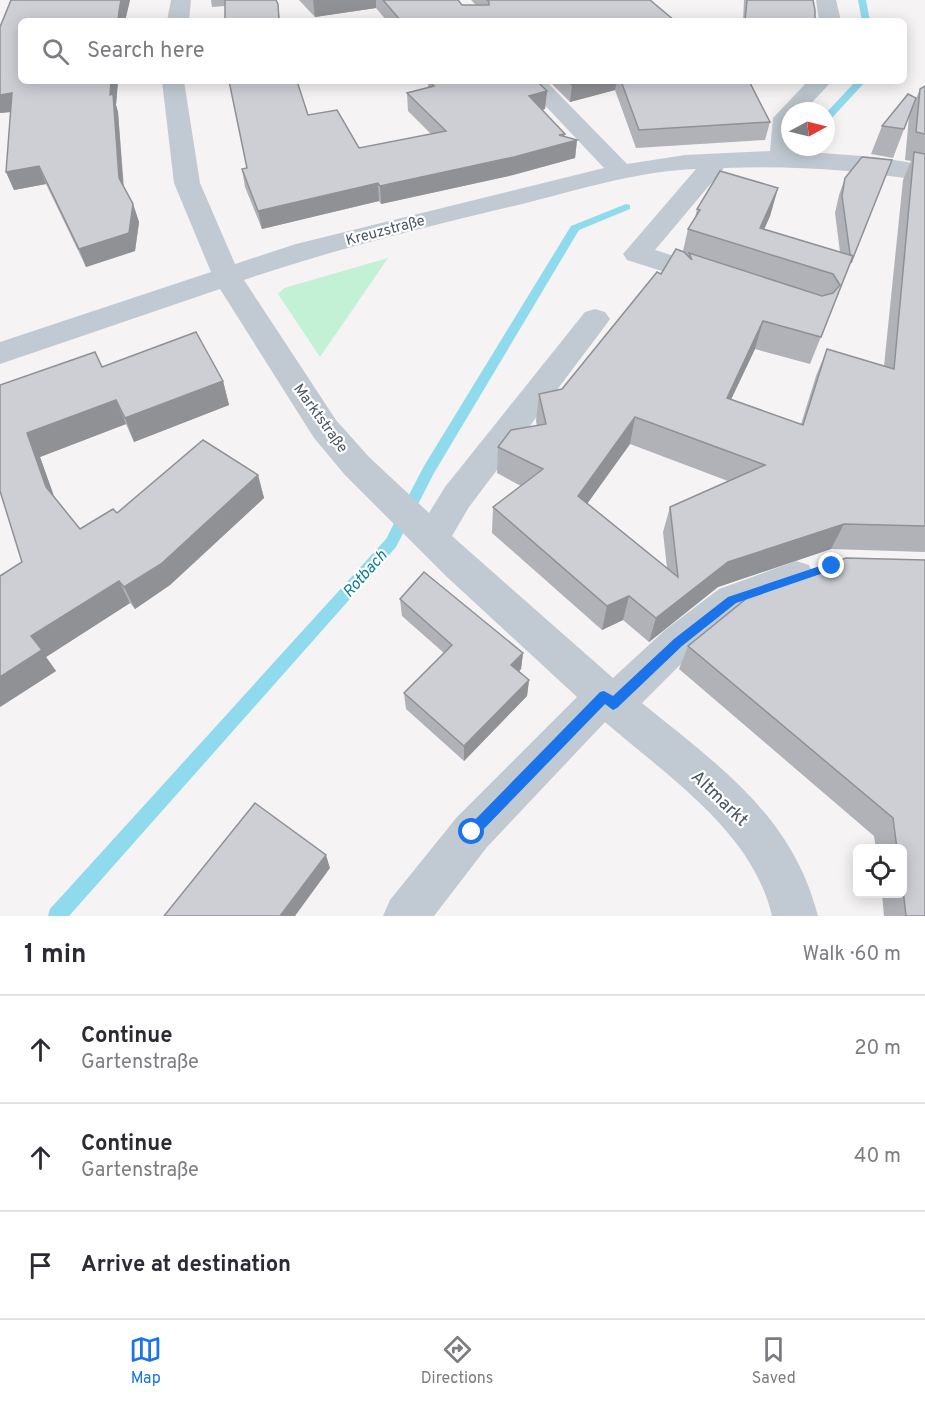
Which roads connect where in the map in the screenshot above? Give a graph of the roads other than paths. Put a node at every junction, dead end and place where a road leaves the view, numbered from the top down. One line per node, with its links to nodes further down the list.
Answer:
1 (181, 0): 3 (street)
2 (826, 0): 4 (street)
3 (178, 18)
4 (829, 18)
5 (173, 84): 13 (street, Marktstraße)
6 (536, 84): 11 (street)
7 (818, 84): 8 (street)
8 (801, 102)
9 (782, 158): 10 (street, Kreuzstraße); 12 (street, Kreuzstraße)
10 (717, 160): 11 (street, Kreuzstraße); 14 (street)
11 (621, 172): 13 (street, Kreuzstraße)
12 (925, 173)
13 (226, 275): 16 (street, Kreuzstraße); 17 (street, Marktstraße)
14 (735, 286)
15 (595, 319): 17 (street)
16 (0, 353)
17 (427, 533): 19 (street, Marktstraße)
18 (832, 566): 19 (street)
19 (609, 700): 20 (street); 21 (street, Altmarkt)
20 (406, 916)
21 (795, 916)

